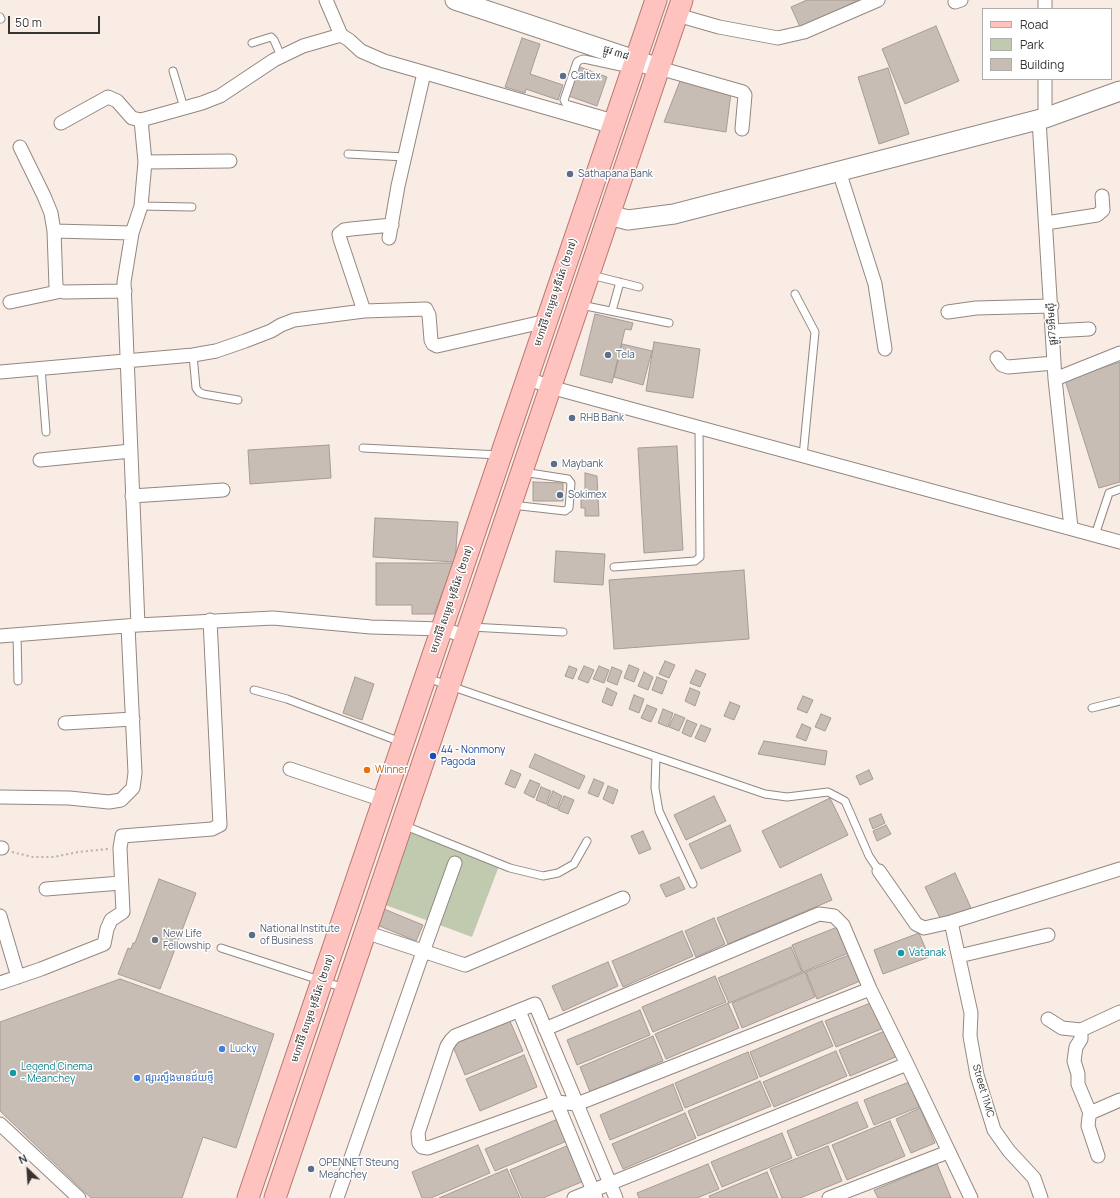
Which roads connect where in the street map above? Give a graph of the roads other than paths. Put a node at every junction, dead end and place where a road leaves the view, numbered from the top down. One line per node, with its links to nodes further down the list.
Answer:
1 (326, 0): 6 (street)
2 (455, 0): 9 (street, ផ្លូវ ៣៨)
3 (656, 0): 9 (main road, មហាវិថី សម្តេច មុនីរ៉េត (២១៧))
4 (878, 0): 5 (street)
5 (679, 7): 10 (main road)
6 (341, 35): 8 (street); 12 (street)
7 (252, 43): 8 (lane)
8 (281, 56): 15 (street)
9 (634, 65): 10 (street, ផ្លូវ ៣៨); 19 (main road, មហាវិថី សម្តេច មុនីរ៉េត (២១៧)); 19 (lane)
10 (659, 68): 20 (street, ផ្លូវ ៣៨); 30 (main road)
11 (173, 71): 15 (lane)
12 (424, 73): 19 (street); 23 (street)
13 (1045, 80): 16 (street, ផ្លូវ79អឹមស៊ី)
14 (1120, 91): 16 (street)
15 (184, 108): 17 (street)
16 (1042, 119): 26 (street); 31 (street, ផ្លូវ79អឹមស៊ី)
17 (141, 120): 18 (street); 25 (street)
18 (61, 123)
19 (614, 123): 46 (main road, មហាវិថី សម្តេច មុនីរ៉េត (២១៧))
20 (742, 129)
21 (20, 147): 32 (street)
22 (348, 154): 23 (lane)
23 (405, 157): 43 (street)
24 (230, 161): 25 (street)
25 (145, 162): 28 (street)
26 (839, 171): 30 (street); 50 (street)
27 (1102, 196): 31 (street)
28 (141, 206): 29 (lane); 33 (street)
29 (192, 207)
30 (609, 215): 34 (main road)
31 (1046, 223): 42 (street, ផ្លូវ79អឹមស៊ី)
32 (54, 231): 33 (street); 37 (street)
33 (132, 233): 38 (street)
34 (589, 274): 35 (lane); 41 (main road)
35 (620, 282): 36 (lane); 44 (lane)
36 (639, 287)
37 (58, 290): 38 (street); 40 (street)
38 (125, 291): 54 (street)
39 (794, 294): 67 (lane)
40 (10, 302)
41 (578, 304): 44 (lane); 60 (main road)
42 (1052, 306): 45 (street); 49 (street, ផ្លូវ79អឹមស៊ី)
43 (364, 311): 46 (street); 52 (street)
44 (612, 311): 47 (lane)
45 (948, 312)
46 (547, 321): 58 (main road, មហាវិថី សម្តេច មុនីរ៉េត (២១៧))
47 (669, 323)
48 (1089, 329): 49 (street)
49 (1053, 331): 55 (street, ផ្លូវ79អឹមស៊ី)
50 (885, 349)
51 (1120, 353): 59 (street)
52 (193, 355): 54 (street); 61 (lane)
53 (997, 358): 55 (street)
54 (128, 361): 56 (street); 65 (street)
55 (1054, 363): 59 (street, ផ្លូវ79អឹមស៊ី)
56 (41, 368): 57 (street); 63 (lane)
57 (0, 372)
58 (527, 378): 60 (street); 66 (main road, មហាវិថី សម្តេច មុនីរ៉េត (២១៧))
59 (1055, 379): 74 (street, ផ្លូវ79អឹមស៊ី)
60 (550, 387): 62 (street); 69 (main road)
61 (238, 400)
62 (699, 427): 67 (street); 77 (lane)
63 (46, 432)
64 (363, 448): 66 (lane)
65 (131, 451): 68 (street); 72 (street)
66 (501, 455): 80 (main road, មហាវិថី សម្តេច មុនីរ៉េត (២១៧))
67 (803, 456): 74 (street)
68 (40, 460)
69 (522, 471): 73 (main road); 73 (lane)
70 (1120, 489): 75 (lane)
71 (223, 490): 72 (street)
72 (132, 496): 79 (street)
73 (510, 505): 81 (main road)
74 (1071, 528): 75 (street)
75 (1096, 535): 76 (street)
76 (1120, 542)
77 (614, 567)
78 (210, 620): 79 (street); 80 (street); 103 (street)
79 (133, 625): 83 (street); 91 (street)
80 (442, 629): 81 (street); 85 (main road, មហាវិថី សម្តេច មុនីរ៉េត (២១៧))
81 (467, 632): 82 (lane); 87 (main road)
82 (563, 632)
83 (17, 634): 84 (street); 86 (lane)
84 (0, 636)
85 (425, 677): 87 (lane); 93 (main road, មហាវិថី សម្តេច មុនីរ៉េត (២១៧))
86 (18, 681)
87 (449, 686): 94 (lane); 98 (main road)
88 (254, 690): 93 (lane)
89 (1120, 701): 90 (lane)
90 (1092, 708)
91 (133, 719): 92 (street); 96 (street)
92 (65, 723)
93 (403, 743): 97 (main road, មហាវិថី សម្តេច មុនីរ៉េត (២១៧))
94 (656, 757): 102 (lane); 104 (lane)
95 (290, 769): 97 (street)
96 (0, 797)
97 (384, 800): 115 (main road, មហាវិថី សម្តេច មុនីរ៉េត (២១៧))
98 (402, 824): 99 (lane); 109 (main road)
99 (587, 841)
100 (455, 863): 112 (street)
101 (1120, 869): 108 (street)
102 (879, 871): 108 (street)
103 (121, 883): 105 (street); 114 (street)
104 (693, 884)
105 (46, 889)
106 (624, 898): 112 (street)
107 (0, 916): 114 (street)
108 (951, 922): 113 (street, Street 11MC)
109 (365, 932): 112 (street); 117 (main road)
110 (1048, 935): 113 (street)
111 (221, 948): 115 (lane)
112 (423, 952): 137 (street)
113 (959, 956): 142 (street, Street 11MC)
114 (18, 977): 116 (street)
115 (322, 981): 117 (lane); 135 (main road, មហាវិថី សម្តេច មុនីរ៉េត (២១៧))
116 (0, 983)
117 (346, 989): 136 (main road)
118 (870, 989): 122 (street); 124 (street); 127 (street)
119 (519, 1011): 122 (street); 126 (street); 126 (street)
120 (1120, 1012): 123 (street)
121 (1048, 1019): 123 (street)
122 (545, 1029): 127 (street)
123 (1081, 1030): 128 (street)
124 (907, 1064): 130 (street); 132 (street)
125 (1120, 1100): 128 (street)
126 (556, 1102): 127 (street); 133 (street)
127 (577, 1104): 132 (street)
128 (1090, 1113): 131 (street)
129 (0, 1124): 134 (street)
130 (948, 1152): 140 (street); 141 (street)
131 (1098, 1156)
132 (610, 1184): 133 (street); 139 (street)
133 (594, 1194): 138 (street)
134 (79, 1198)
135 (248, 1198)
136 (275, 1198)
137 (337, 1198)
138 (574, 1198)
139 (616, 1198)
140 (829, 1198)
141 (971, 1198)
142 (1041, 1198)

